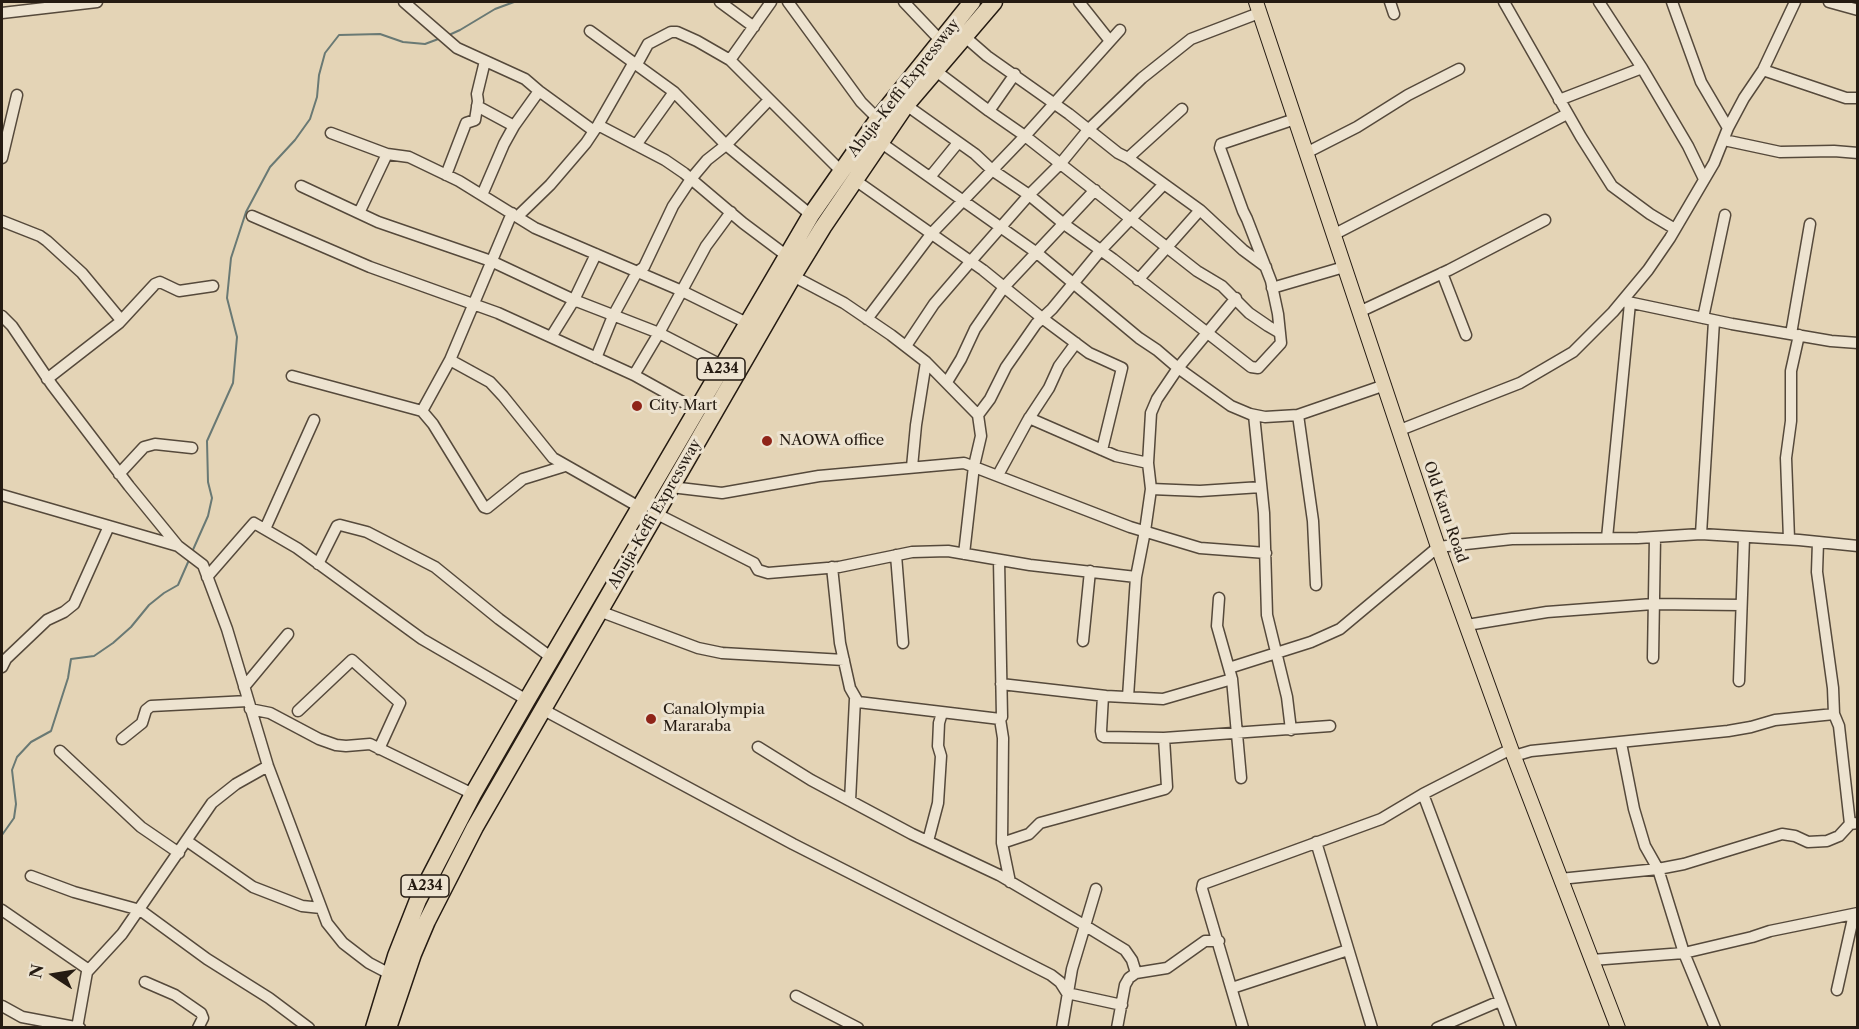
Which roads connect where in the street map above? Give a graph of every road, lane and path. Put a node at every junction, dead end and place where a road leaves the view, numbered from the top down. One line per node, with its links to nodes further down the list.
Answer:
1 (97, 2): 18 (street)
2 (404, 2): 27 (street)
3 (720, 2): 20 (street)
4 (771, 2): 20 (street)
5 (789, 2): 46 (street)
6 (904, 2): 24 (street)
7 (972, 2): 24 (highway, Abuja-Keffi Expressway / A234)
8 (994, 2): 23 (highway, Abuja-Keffi Expressway / A234)
9 (1079, 2): 25 (street)
10 (1390, 2): 19 (street)
11 (1504, 2): 39 (street)
12 (1599, 2): 29 (street)
13 (1672, 2): 50 (street)
14 (1795, 2): 31 (street)
15 (1829, 2): 17 (street)
16 (1257, 7): 47 (main road, Old Karu Road); 51 (street)
17 (1857, 10)
18 (2, 14)
19 (1394, 14)
20 (754, 27): 26 (street)
21 (1120, 30): 25 (street)
22 (590, 31): 28 (street)
23 (964, 36): 32 (highway, Abuja-Keffi Expressway / A234); 33 (street)
24 (940, 40): 46 (highway, Abuja-Keffi Expressway / A234)
25 (1110, 41): 40 (street)
26 (730, 60): 28 (street); 38 (street)
27 (485, 61): 34 (street); 42 (street)
28 (635, 63): 35 (street); 49 (street)
29 (1642, 68): 39 (street); 70 (street)
30 (1459, 69): 59 (street)
31 (1763, 70): 37 (street); 50 (street)
32 (936, 71): 41 (highway, Abuja-Keffi Expressway / A234); 44 (street)
33 (1015, 74): 40 (street); 44 (street)
34 (539, 92): 48 (street); 49 (street)
35 (674, 92): 57 (street); 58 (street)
36 (16, 95): 62 (street)
37 (1857, 95)
38 (769, 100): 58 (street); 67 (street)
39 (1559, 100): 45 (street)
40 (1054, 103): 51 (street); 53 (street)
41 (906, 105): 55 (highway, Abuja-Keffi Expressway / A234); 56 (street)
42 (477, 106): 48 (street); 66 (street)
43 (1182, 109): 63 (street)
44 (989, 111): 53 (street)
45 (1567, 114): 90 (street); 92 (street)
46 (878, 119): 67 (highway, Abuja-Keffi Expressway / A234)
47 (1295, 119): 59 (main road, Old Karu Road); 100 (street)
48 (514, 126): 74 (street)
49 (596, 128): 57 (street); 80 (street)
50 (1728, 128): 54 (street)
51 (1088, 130): 63 (street); 64 (street)
52 (331, 133): 61 (street)
53 (1025, 136): 64 (street); 65 (street)
54 (1724, 140): 60 (street); 70 (street)
55 (880, 142): 67 (highway, Abuja-Keffi Expressway / A234); 68 (street)
56 (957, 144): 65 (street); 68 (street)
57 (636, 145): 69 (street)
58 (726, 145): 69 (street); 81 (street)
59 (1306, 153): 92 (main road, Old Karu Road)
60 (1857, 153)
61 (387, 154): 66 (street); 79 (street)
62 (2, 158)
63 (1128, 158): 71 (street)
64 (1060, 164): 73 (street); 75 (street)
65 (992, 170): 75 (street); 76 (street)
66 (446, 174): 74 (street)
67 (848, 175): 81 (highway, Abuja-Keffi Expressway / A234); 91 (street); 104 (highway, Abuja-Keffi Expressway / A234)
68 (930, 177): 76 (street)
69 (691, 179): 78 (street); 102 (street)
70 (1704, 179): 90 (street)
71 (1164, 184): 77 (street); 84 (street)
72 (301, 186): 79 (street)
73 (1095, 190): 84 (street); 87 (street)
74 (482, 195): 80 (street)
75 (1029, 195): 87 (street); 89 (street)
76 (963, 202): 89 (street); 91 (street)
77 (1200, 210): 93 (street); 100 (street)
78 (731, 212): 97 (street); 110 (street)
79 (359, 213): 98 (street)
80 (514, 215): 96 (street); 98 (street)
81 (811, 215): 97 (highway, Abuja-Keffi Expressway / A234)
82 (1725, 215): 120 (street)
83 (252, 216): 114 (street)
84 (1130, 219): 93 (street); 94 (street)
85 (1545, 220): 103 (street)
86 (2, 221): 121 (street)
87 (1064, 224): 94 (street); 95 (street)
88 (1810, 224): 126 (street)
89 (1001, 228): 95 (street); 99 (street)
90 (1675, 229): 113 (street)
91 (932, 233): 99 (street); 119 (street)
92 (1333, 235): 101 (main road, Old Karu Road)
93 (1167, 247): 105 (street); 111 (street)
94 (1100, 251): 105 (street); 106 (street)
95 (1036, 253): 106 (street); 108 (street)
96 (596, 254): 102 (street); 112 (street)
97 (787, 256): 122 (highway, Abuja-Keffi Expressway / A234)
98 (491, 261): 112 (street); 114 (street)
99 (971, 261): 108 (street); 131 (street)
100 (1266, 267): 109 (street)
101 (1344, 267): 109 (street); 115 (main road, Old Karu Road)
102 (637, 272): 110 (street); 117 (street)
103 (1442, 273): 115 (street); 127 (street)
104 (793, 276): 119 (street); 158 (highway, Abuja-Keffi Expressway / A234)
105 (1138, 279): 125 (street)
106 (1073, 285): 118 (street); 136 (street)
107 (213, 286): 121 (street)
108 (1004, 287): 118 (street); 140 (street)
109 (1272, 288): 124 (street)
110 (682, 291): 122 (street); 123 (street)
111 (1236, 298): 124 (street); 125 (street)
112 (574, 300): 117 (street); 128 (street)
113 (1627, 302): 120 (street); 149 (street); 169 (street)
114 (473, 303): 128 (street); 133 (street)
115 (1359, 312): 141 (main road, Old Karu Road)
116 (2, 316): 139 (street)
117 (614, 316): 123 (street); 132 (street)
118 (1042, 318): 129 (street); 144 (street)
119 (867, 319): 131 (street)
120 (1708, 319): 126 (street); 166 (street)
121 (121, 320): 139 (street)
122 (747, 324): 135 (highway, Abuja-Keffi Expressway / A234)
123 (659, 333): 135 (street); 137 (street)
124 (1281, 333): 125 (street)
125 (1207, 334): 136 (street)
126 (1795, 334): 130 (street); 170 (street)
127 (1466, 335)
128 (551, 338): 132 (street)
129 (1076, 343): 147 (street); 151 (street)
130 (1857, 343)
131 (906, 346): 134 (street)
132 (596, 357): 137 (street)
133 (450, 360): 143 (street); 153 (street)
134 (926, 362): 140 (street); 155 (street)
135 (723, 366): 142 (highway, Abuja-Keffi Expressway / A234)
136 (1178, 368): 145 (street); 152 (street)
137 (633, 375): 142 (street)
138 (292, 376): 143 (street)
139 (47, 379): 156 (street)
140 (947, 382): 144 (street)
141 (1385, 385): 146 (street); 149 (main road, Old Karu Road)
142 (697, 410): 162 (highway, Abuja-Keffi Expressway / A234)
143 (422, 411): 153 (street)
144 (978, 415): 154 (street)
145 (1254, 415): 146 (street); 159 (street)
146 (1298, 415): 184 (street)
147 (1029, 418): 151 (street); 157 (street)
148 (314, 420): 164 (street)
149 (1400, 430): 174 (main road, Old Karu Road)
150 (192, 448): 156 (street)
151 (1102, 450): 152 (street)
152 (1148, 463): 160 (street)
153 (565, 466): 162 (street)
154 (974, 466): 155 (street); 157 (street); 176 (street)
155 (912, 467): 158 (street)
156 (119, 474): 172 (street)
157 (998, 475): 165 (street)
158 (671, 487): 162 (highway, Abuja-Keffi Expressway / A234)
159 (1261, 487): 160 (street); 175 (street)
160 (1151, 489): 165 (street)
161 (2, 496): 163 (street)
162 (648, 511): 180 (street); 188 (highway, Abuja-Keffi Expressway / A234); 195 (highway, Abuja-Keffi Expressway / A234)
163 (109, 526): 172 (street); 197 (street)
164 (266, 529): 179 (street); 182 (street)
165 (1145, 531): 175 (street); 183 (street)
166 (1701, 534): 167 (street); 168 (street)
167 (1655, 537): 169 (street); 186 (street)
168 (1744, 537): 170 (street); 187 (street)
169 (1607, 538): 174 (street)
170 (1789, 539): 171 (street)
171 (1818, 542): 173 (street); 211 (street)
172 (178, 546): 182 (street)
173 (1857, 546)
174 (1438, 547): 189 (main road, Old Karu Road); 193 (street)
175 (1266, 553): 193 (street)
176 (964, 554): 177 (street); 178 (street)
177 (896, 555): 180 (street); 192 (street)
178 (999, 560): 181 (street); 201 (street)
179 (318, 564): 195 (street); 206 (street)
180 (832, 567): 196 (street)
181 (1090, 572): 183 (street); 191 (street)
182 (207, 577): 202 (street)
183 (1136, 577): 204 (street)
184 (1316, 585)
185 (1219, 598): 198 (street)
186 (1653, 604): 187 (street); 189 (street); 194 (street)
187 (1741, 605): 200 (street)
188 (599, 611): 196 (street); 208 (highway, Abuja-Keffi Expressway / A234)
189 (1467, 625): 222 (main road, Old Karu Road)
190 (288, 634): 202 (street)
191 (1083, 641)
192 (903, 643)
193 (1277, 653): 198 (street); 214 (street)
194 (1653, 657)
195 (552, 658): 206 (highway, Abuja-Keffi Expressway / A234)
196 (844, 660): 205 (street)
197 (2, 667)
198 (1229, 668): 199 (street)
199 (1232, 679): 204 (street); 215 (street)
200 (1739, 681)
201 (1001, 684): 203 (street); 212 (street)
202 (244, 687): 207 (street)
203 (1103, 696): 204 (street); 216 (street)
204 (1128, 697)
205 (855, 699): 210 (street); 227 (street)
206 (527, 700): 225 (highway, Abuja-Keffi Expressway / A234)
207 (249, 705): 217 (street); 220 (street); 223 (street)
208 (542, 709): 254 (street); 263 (highway, Abuja-Keffi Expressway / A234)
209 (297, 711): 220 (street)
210 (942, 713): 212 (street); 230 (street)
211 (1834, 714): 218 (street); 228 (street)
212 (1000, 719): 232 (street)
213 (1330, 726): 214 (street)
214 (1292, 730): 215 (street)
215 (1238, 734): 216 (street); 224 (street)
216 (1164, 738): 232 (street)
217 (122, 739)
218 (1621, 743): 222 (street); 234 (street)
219 (758, 747): 227 (street)
220 (379, 749): 225 (street)
221 (60, 751): 233 (street)
222 (1512, 752): 226 (street); 236 (main road, Old Karu Road)
223 (267, 766): 229 (street); 239 (street)
224 (1240, 778)
225 (473, 794): 250 (highway, Abuja-Keffi Expressway / A234)
226 (1423, 794): 231 (street); 256 (street)
227 (850, 801): 230 (street)
228 (1854, 823): 234 (street)
229 (187, 840): 233 (street); 239 (street)
230 (928, 841): 237 (street)
231 (1316, 842): 244 (street); 245 (street)
232 (1002, 843): 237 (street)
233 (179, 853): 241 (street)
234 (1658, 869): 236 (street); 246 (street)
235 (31, 876): 241 (street)
236 (1560, 879): 247 (main road, Old Karu Road)
237 (1010, 882): 243 (street)
238 (1096, 890): 243 (street)
239 (321, 908): 250 (street)
240 (2, 910): 248 (street)
241 (140, 910): 248 (street); 261 (street)
242 (1856, 914): 246 (street); 253 (street)
243 (1084, 925): 249 (street); 254 (street)
244 (1219, 941): 249 (street); 252 (street)
245 (1348, 950): 252 (street); 268 (street)
246 (1683, 953): 247 (street); 272 (street)
247 (1592, 960): 271 (main road, Old Karu Road)
248 (89, 970): 259 (street)
249 (1136, 973): 257 (street)
250 (390, 974): 262 (highway, Abuja-Keffi Expressway / A234)
251 (145, 982): 260 (street)
252 (1232, 988): 267 (street)
253 (1837, 990)
254 (1067, 993): 257 (street); 265 (street)
255 (796, 996): 264 (street)
256 (1500, 1001): 269 (street); 270 (street)
257 (1122, 1005): 266 (street)
258 (2, 1006): 259 (street)
259 (78, 1027)
260 (198, 1028)
261 (309, 1028)
262 (374, 1028)
263 (388, 1028)
264 (858, 1028)
265 (1062, 1028)
266 (1117, 1028)
267 (1243, 1028)
268 (1372, 1028)
269 (1437, 1028)
270 (1511, 1028)
271 (1618, 1028)
272 (1715, 1028)

